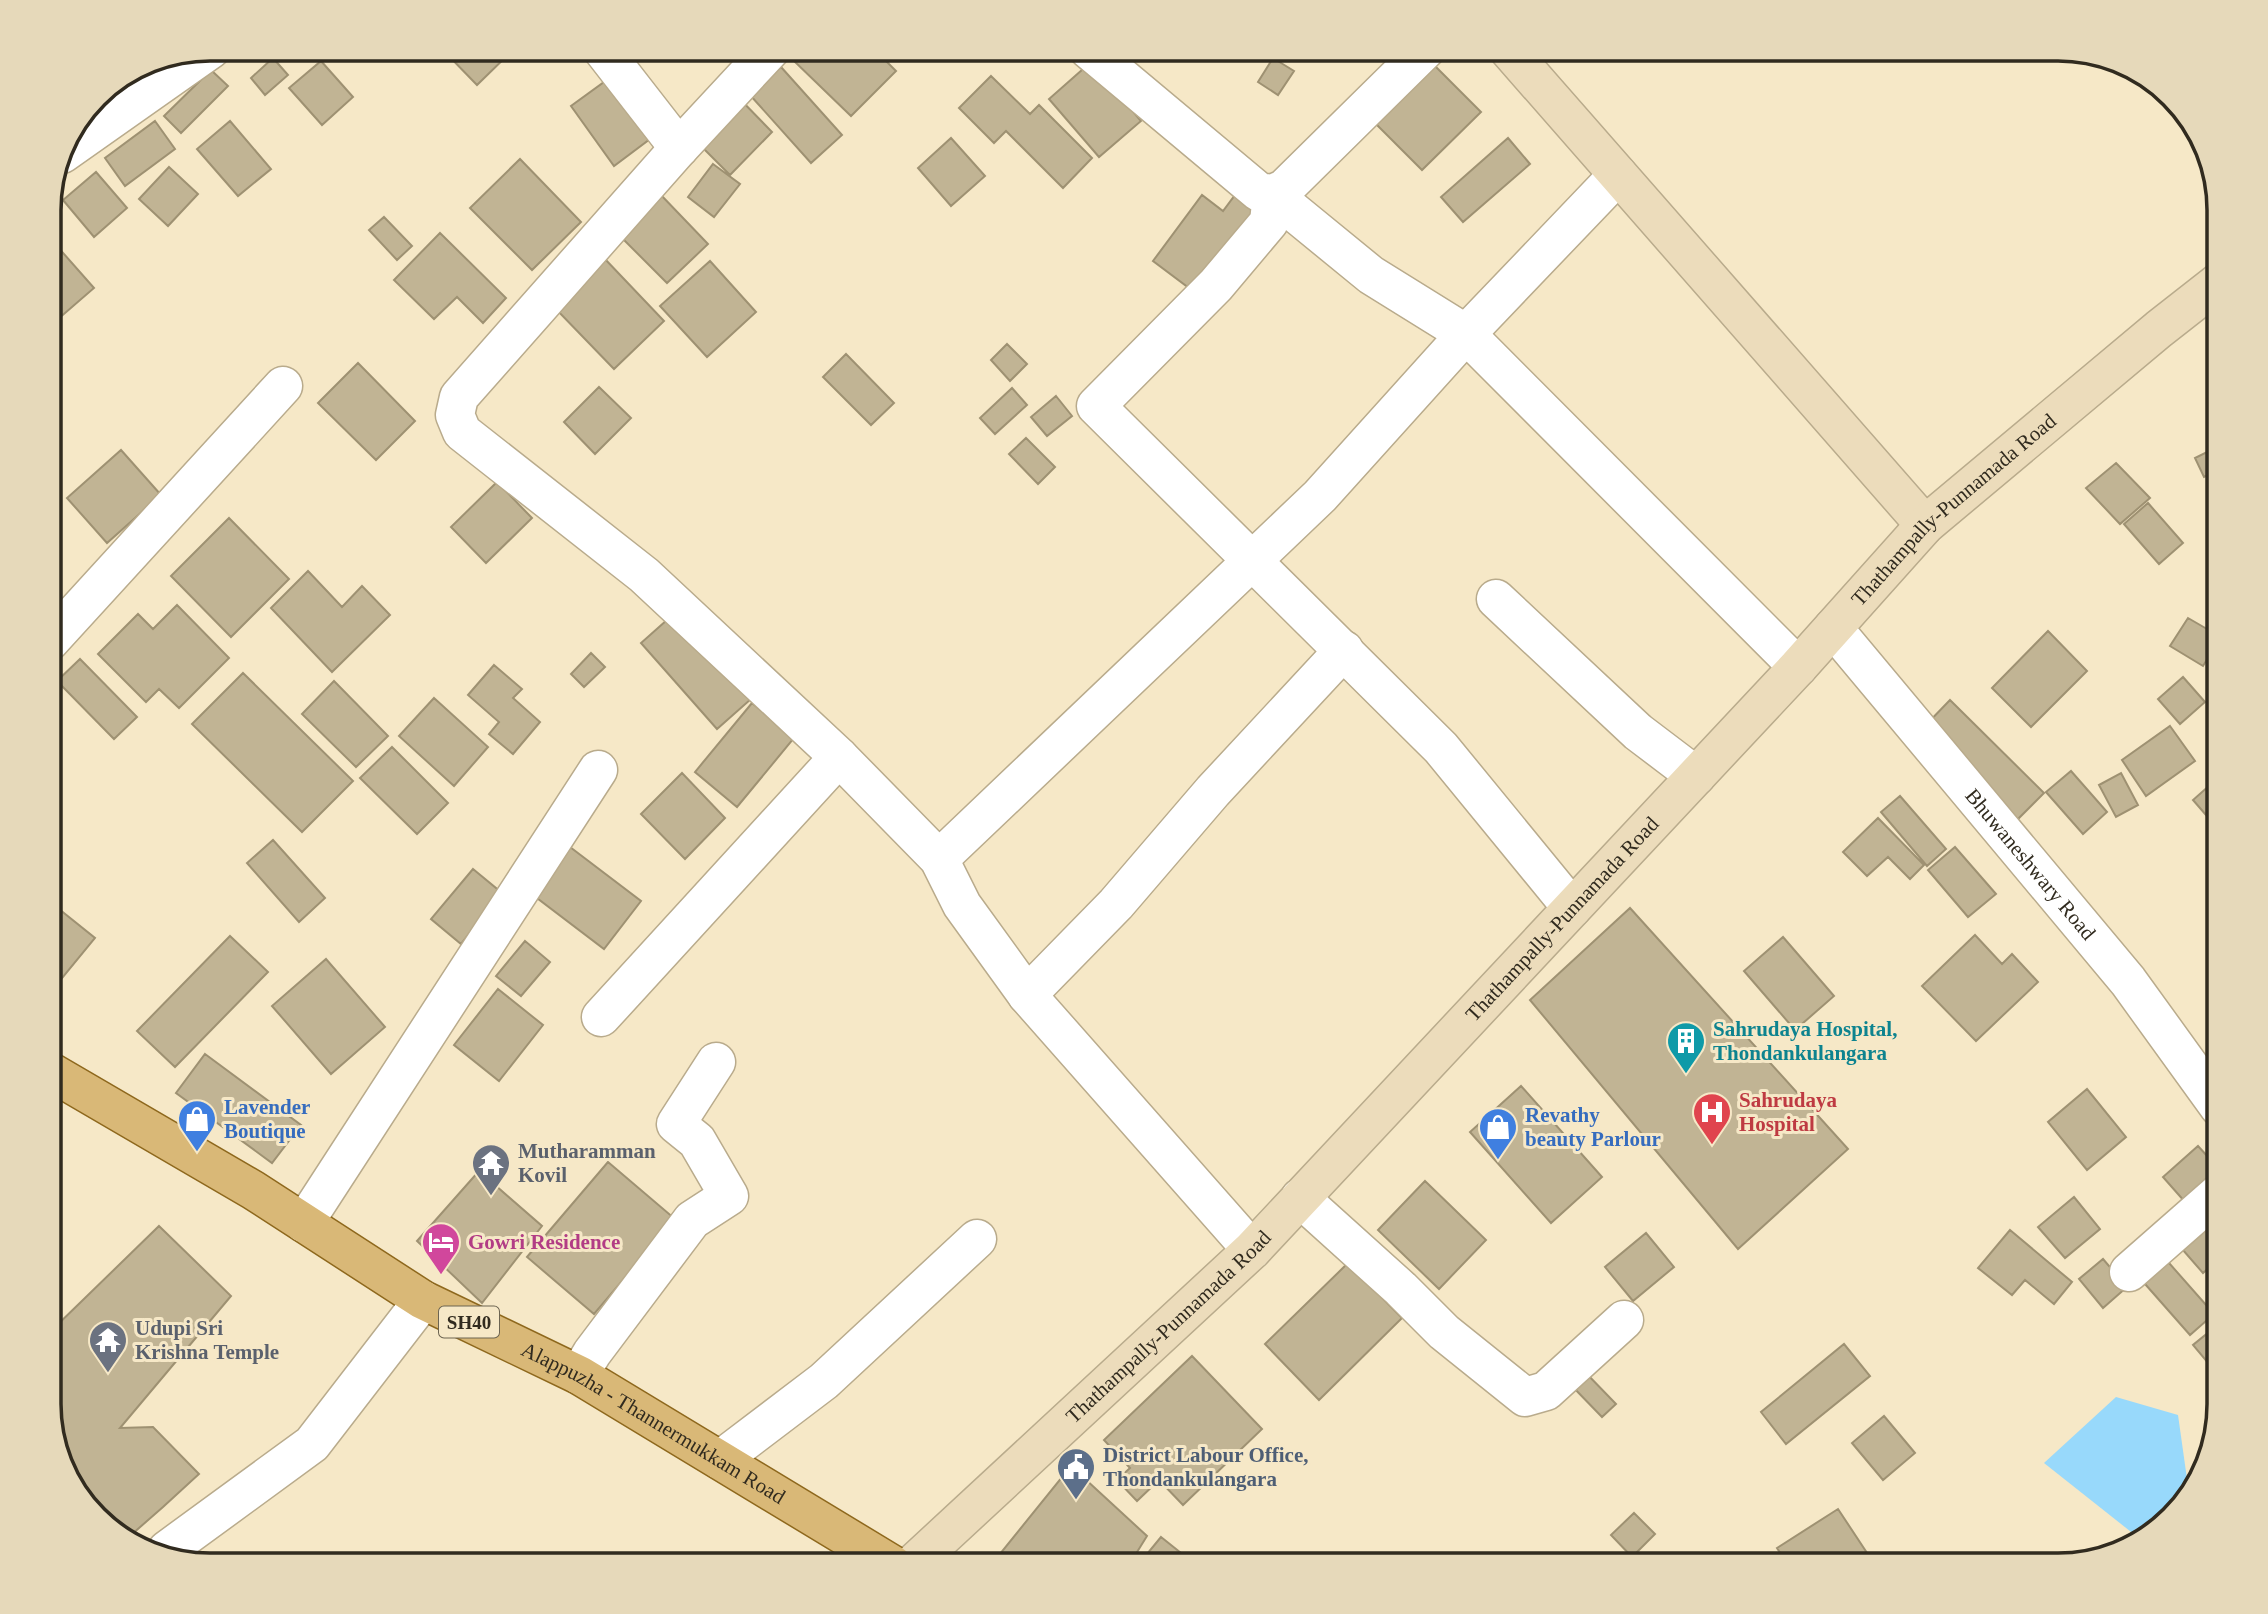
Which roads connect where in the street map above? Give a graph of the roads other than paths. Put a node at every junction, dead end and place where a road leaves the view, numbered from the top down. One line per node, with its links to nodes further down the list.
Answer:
1 (1413, 61): 10 (street)
2 (1519, 61): 9 (main road)
3 (613, 62): 8 (street)
4 (759, 62): 8 (street)
5 (1103, 62): 10 (street)
6 (191, 63): 7 (street)
7 (78, 143)
8 (679, 148): 21 (street)
9 (1618, 175): 12 (street); 14 (main road)
10 (1272, 194): 12 (street); 15 (street)
11 (2207, 292): 14 (main road, Thathampally-Punnamada Road)
12 (1466, 334): 15 (street); 20 (street)
13 (283, 386): 17 (street)
14 (1925, 525): 18 (main road, Thathampally-Punnamada Road)
15 (1252, 561): 19 (street); 24 (street)
16 (1496, 599): 23 (street)
17 (62, 628)
18 (1833, 628): 20 (main road, Thathampally-Punnamada Road); 30 (street, Bhuwaneshwary Road)
19 (1344, 650): 25 (street); 26 (street)
20 (1798, 667): 23 (main road, Thathampally-Punnamada Road)
21 (839, 757): 24 (street); 27 (street)
22 (598, 770): 33 (street)
23 (1696, 776): 25 (main road, Thathampally-Punnamada Road)
24 (939, 859): 26 (street)
25 (1572, 908): 31 (main road, Thathampally-Punnamada Road)
26 (1027, 995): 35 (street)
27 (601, 1017)
28 (716, 1062): 39 (street)
29 (62, 1079): 33 (main road, Alappuzha - Thannermukkam Road / SH40)
30 (2207, 1090)
31 (1300, 1198): 35 (main road, Thathampally-Punnamada Road); 38 (street)
32 (2207, 1204): 36 (street)
33 (304, 1223): 37 (main road, Alappuzha - Thannermukkam Road / SH40)
34 (977, 1239): 40 (street)
35 (1252, 1250): 43 (main road, Thathampally-Punnamada Road)
36 (2129, 1272)
37 (423, 1300): 39 (main road, Alappuzha - Thannermukkam Road / SH40); 41 (street)
38 (1624, 1320)
39 (579, 1375): 40 (main road, Alappuzha - Thannermukkam Road / SH40)
40 (720, 1460): 42 (main road, Alappuzha - Thannermukkam Road / SH40)
41 (170, 1548)
42 (873, 1553)
43 (925, 1553)

